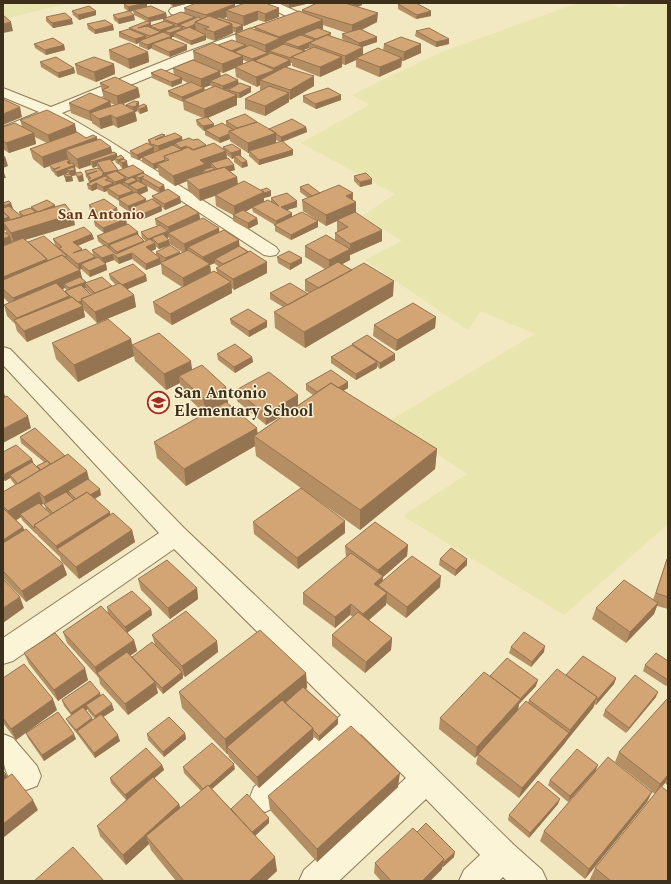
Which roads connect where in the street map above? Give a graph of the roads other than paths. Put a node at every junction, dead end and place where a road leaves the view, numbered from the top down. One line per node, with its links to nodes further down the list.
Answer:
1 (200, 3): 3 (street)
2 (268, 3): 5 (street)
3 (174, 11)
4 (3, 92): 5 (street)
5 (50, 112): 6 (street); 7 (street)
6 (3, 132)
7 (270, 251)
8 (3, 353): 9 (street)
9 (175, 535): 10 (street); 11 (street)
10 (3, 653)
11 (362, 715): 14 (street); 15 (street)
12 (3, 747): 13 (street)
13 (26, 776)
14 (427, 779): 16 (street); 17 (street)
15 (265, 797)
16 (503, 856): 18 (street); 19 (street)
17 (316, 881)
18 (475, 881)
19 (532, 881)

